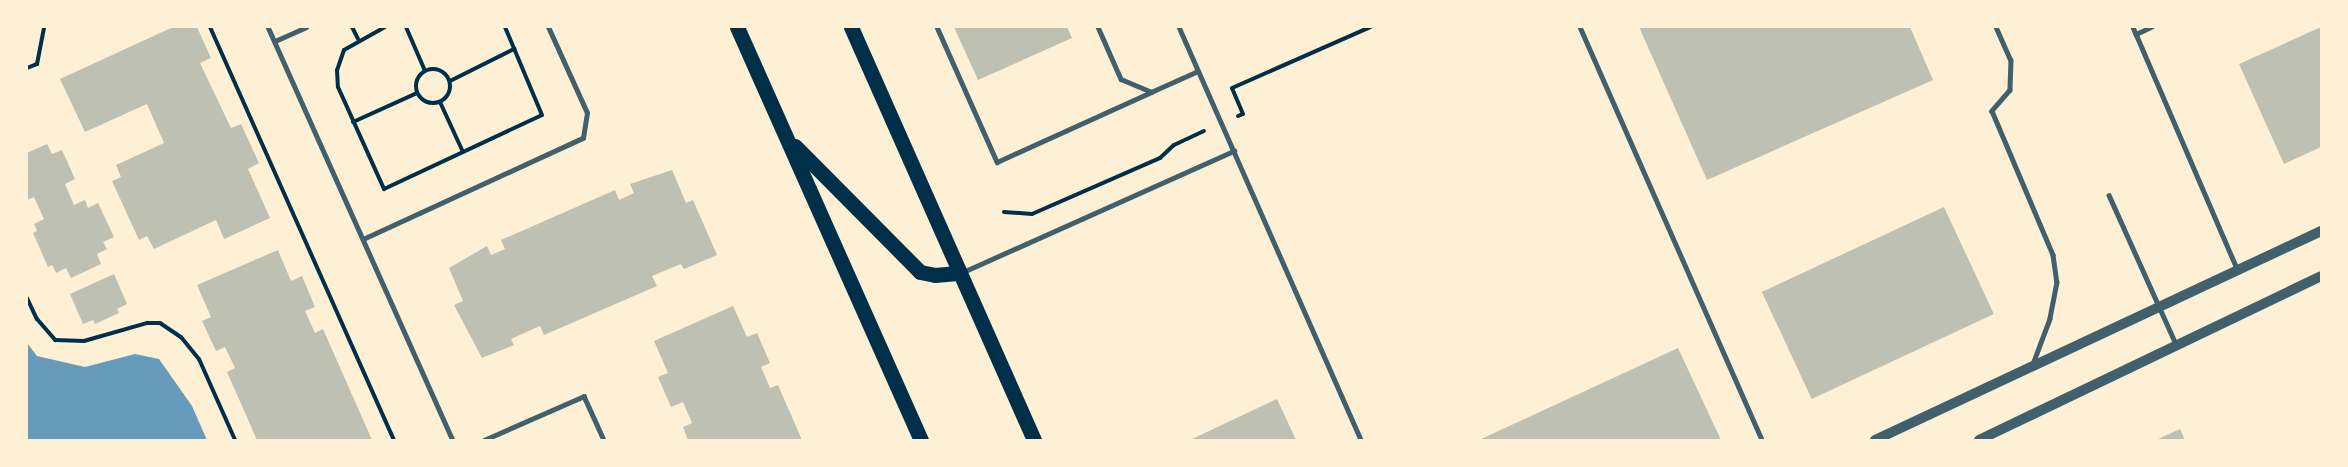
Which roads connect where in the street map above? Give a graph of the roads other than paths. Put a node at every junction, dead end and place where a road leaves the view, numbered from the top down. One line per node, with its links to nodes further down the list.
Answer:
1 (268, 27): 14 (lane)
2 (306, 27): 14 (lane)
3 (548, 27): 21 (lane)
4 (737, 27): 17 (main road)
5 (851, 27): 23 (main road)
6 (937, 27): 16 (lane)
7 (1098, 27): 16 (lane)
8 (1179, 27): 15 (lane)
9 (1580, 27): 34 (lane)
10 (1996, 27): 27 (lane)
11 (2133, 27): 13 (lane)
12 (2151, 27): 13 (lane)
13 (2136, 34): 22 (lane)
14 (274, 41): 21 (lane)
15 (1198, 70): 16 (lane); 18 (lane)
16 (1151, 92)
17 (787, 137): 23 (main road); 31 (main road)
18 (1234, 151): 23 (lane); 33 (lane)
19 (2109, 195): 25 (lane)
20 (2321, 231): 22 (street)
21 (363, 239): 28 (lane)
22 (2238, 271): 25 (street)
23 (960, 273): 32 (main road)
24 (2321, 276): 26 (street)
25 (2160, 308): 26 (lane); 27 (street)
26 (2177, 346): 36 (street)
27 (2032, 368): 35 (street)
28 (453, 440)
29 (484, 440): 30 (lane)
30 (604, 440)
31 (921, 440)
32 (1034, 440)
33 (1361, 440)
34 (1762, 440)
35 (1875, 440)
36 (1979, 440)

